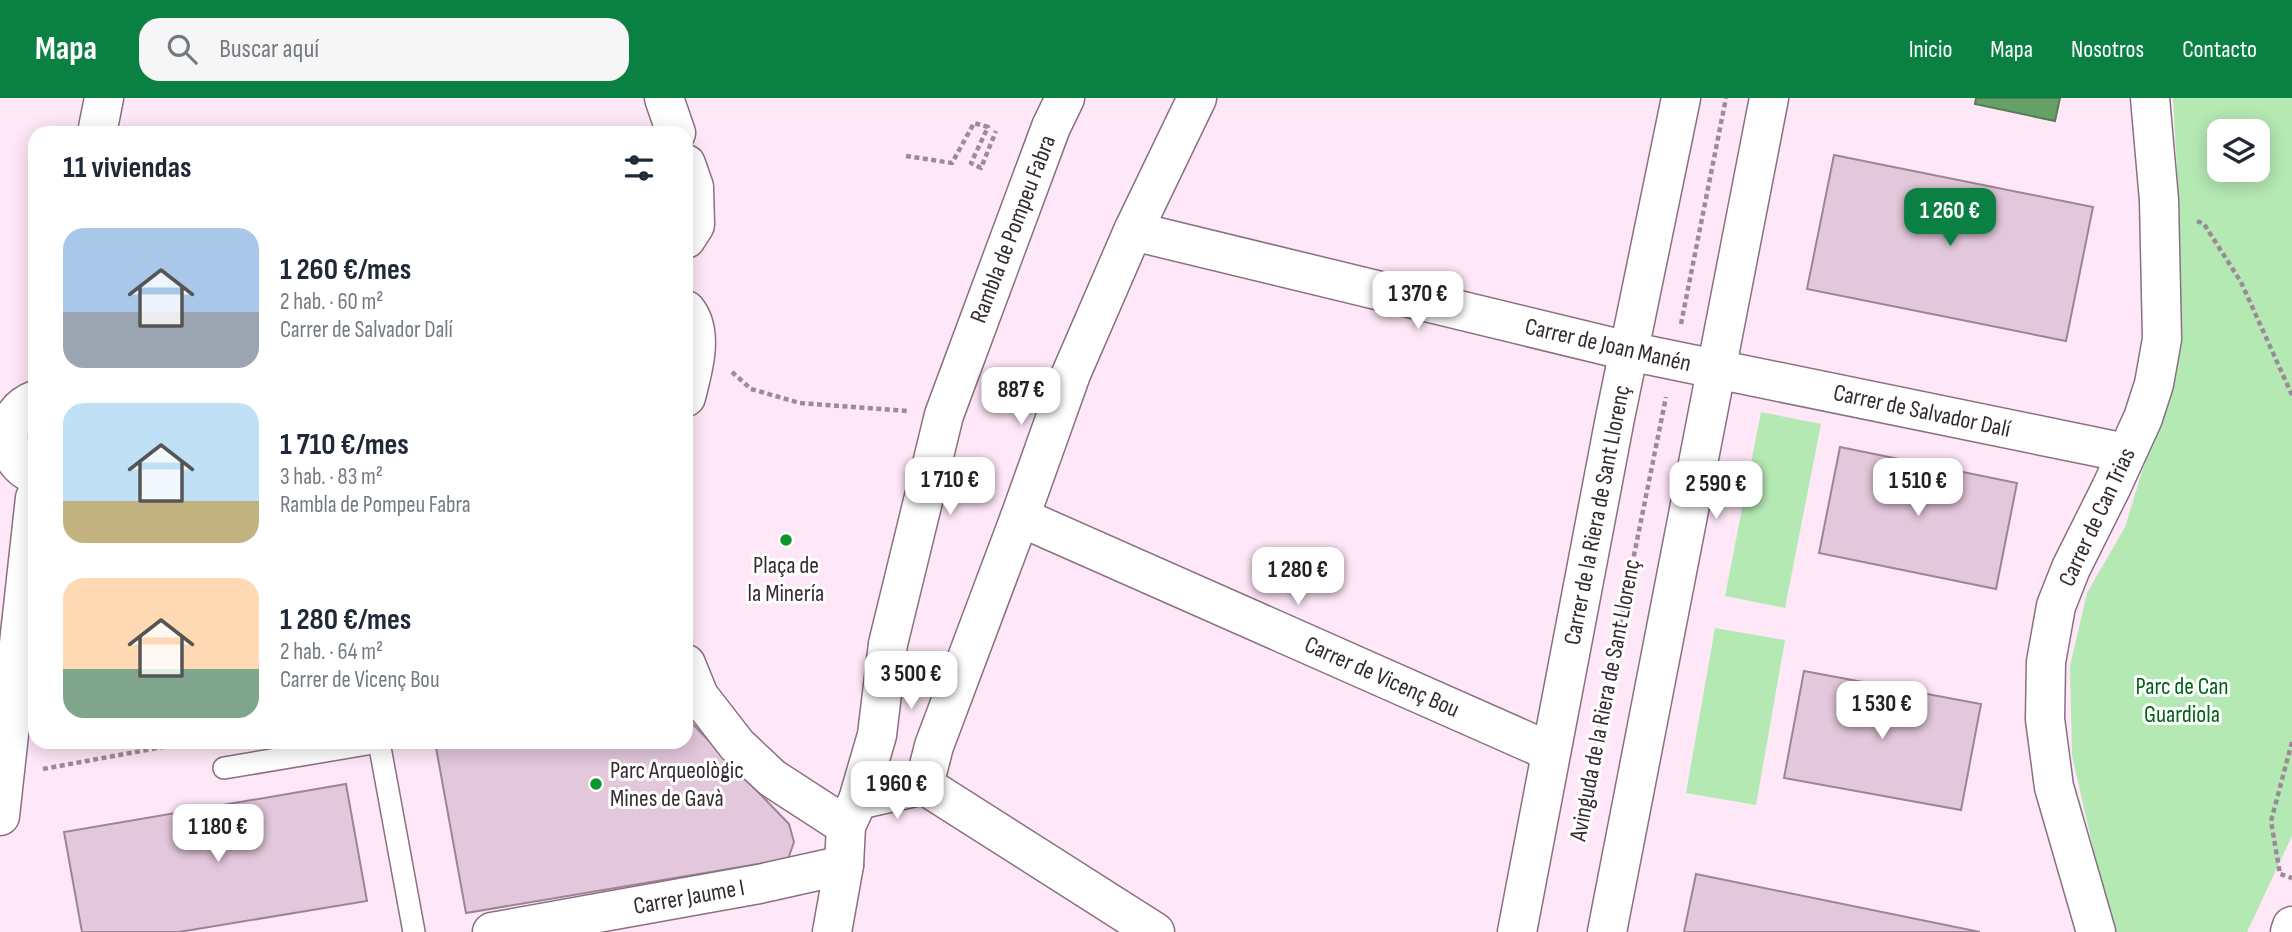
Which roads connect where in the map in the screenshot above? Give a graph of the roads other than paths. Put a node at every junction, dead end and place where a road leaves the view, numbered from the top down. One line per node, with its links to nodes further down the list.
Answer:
1 (104, 98): 8 (street)
2 (664, 98): 9 (street)
3 (1065, 98): 21 (street, Rambla de Pompeu Fabra)
4 (1197, 98): 12 (street)
5 (1681, 98): 13 (street, Carrer de la Riera de Sant Llorenç)
6 (1769, 98): 14 (street, Avinguda de la Riera de Sant Llorenç)
7 (2150, 98): 16 (street, Carrer de Can Trias)
8 (98, 126)
9 (674, 126)
10 (693, 184): 11 (street)
11 (693, 202)
12 (1133, 231): 13 (street, Carrer de Joan Manén); 18 (street)
13 (1628, 351): 14 (street, Carrer de Joan Manén); 25 (street, Carrer de la Riera de Sant Llorenç)
14 (1717, 369): 16 (street, Carrer de Salvador Dalí); 37 (street, Avinguda de la Riera de Sant Llorenç)
15 (28, 403): 17 (street)
16 (2126, 453): 38 (street, Carrer de Can Trias)
17 (28, 472)
18 (1020, 517): 22 (street); 25 (street, Carrer de Vicenç Bou)
19 (28, 542): 29 (street)
20 (693, 681): 28 (street)
21 (877, 735): 22 (street); 28 (street, Rambla de Pompeu Fabra)
22 (934, 746): 27 (street)
23 (337, 749): 26 (lane)
24 (380, 749): 32 (lane)
25 (1551, 752): 36 (street, Carrer de la Riera de Sant Llorenç)
26 (224, 768)
27 (924, 785): 28 (street); 35 (street)
28 (852, 813): 30 (street, Rambla de Pompeu Fabra)
29 (0, 816)
30 (844, 865): 33 (street, Carrer Jaume I); 34 (street, Rambla de Pompeu Fabra)
31 (2292, 926): 39 (street)
32 (414, 932)
33 (492, 932)
34 (832, 932)
35 (1155, 932)
36 (1517, 932)
37 (1606, 932)
38 (2096, 932)
39 (2290, 932)

